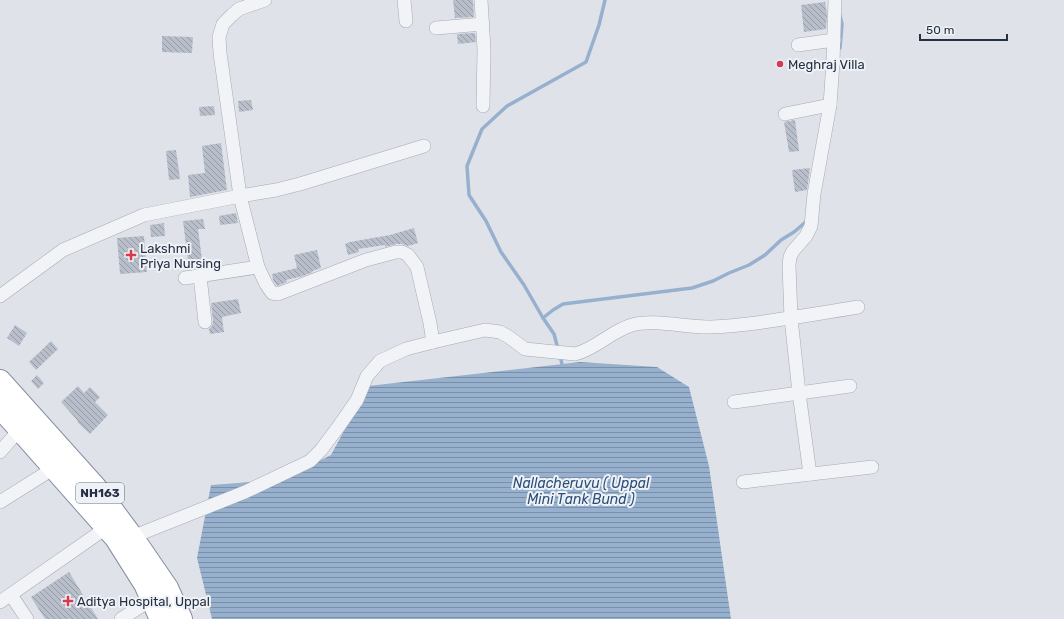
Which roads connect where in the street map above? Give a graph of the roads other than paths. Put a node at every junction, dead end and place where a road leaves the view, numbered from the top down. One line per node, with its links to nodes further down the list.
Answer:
1 (265, 0): 14 (street)
2 (404, 0): 5 (street)
3 (481, 0): 6 (street)
4 (835, 0): 8 (street)
5 (406, 22)
6 (482, 24): 7 (street); 11 (street)
7 (436, 28)
8 (834, 40): 9 (street); 10 (street)
9 (798, 45)
10 (830, 105): 12 (street); 20 (street)
11 (483, 106)
12 (785, 114)
13 (424, 146): 14 (street)
14 (240, 196): 15 (street); 18 (street)
15 (258, 267): 16 (street); 22 (street)
16 (200, 276): 17 (street); 21 (street)
17 (185, 278)
18 (0, 296)
19 (858, 307): 20 (street)
20 (792, 318): 22 (street); 25 (street)
21 (205, 322)
22 (433, 342): 35 (street)
23 (0, 381): 35 (highway, NH163)
24 (850, 386): 25 (street)
25 (799, 393): 26 (street); 32 (street)
26 (734, 402)
27 (0, 407): 28 (highway, NH163)
28 (20, 429): 29 (street); 31 (highway, NH163)
29 (0, 452)
30 (872, 467): 32 (street)
31 (54, 468): 34 (street); 35 (highway, NH163)
32 (810, 474): 33 (street)
33 (743, 482)
34 (0, 502)
35 (119, 536): 36 (street); 37 (highway, NH163); 42 (highway, NH163)
36 (12, 595): 38 (street); 39 (street)
37 (152, 599): 40 (street); 41 (highway, NH163)
38 (0, 602)
39 (27, 619)
40 (121, 619)
41 (161, 619)
42 (181, 619)

